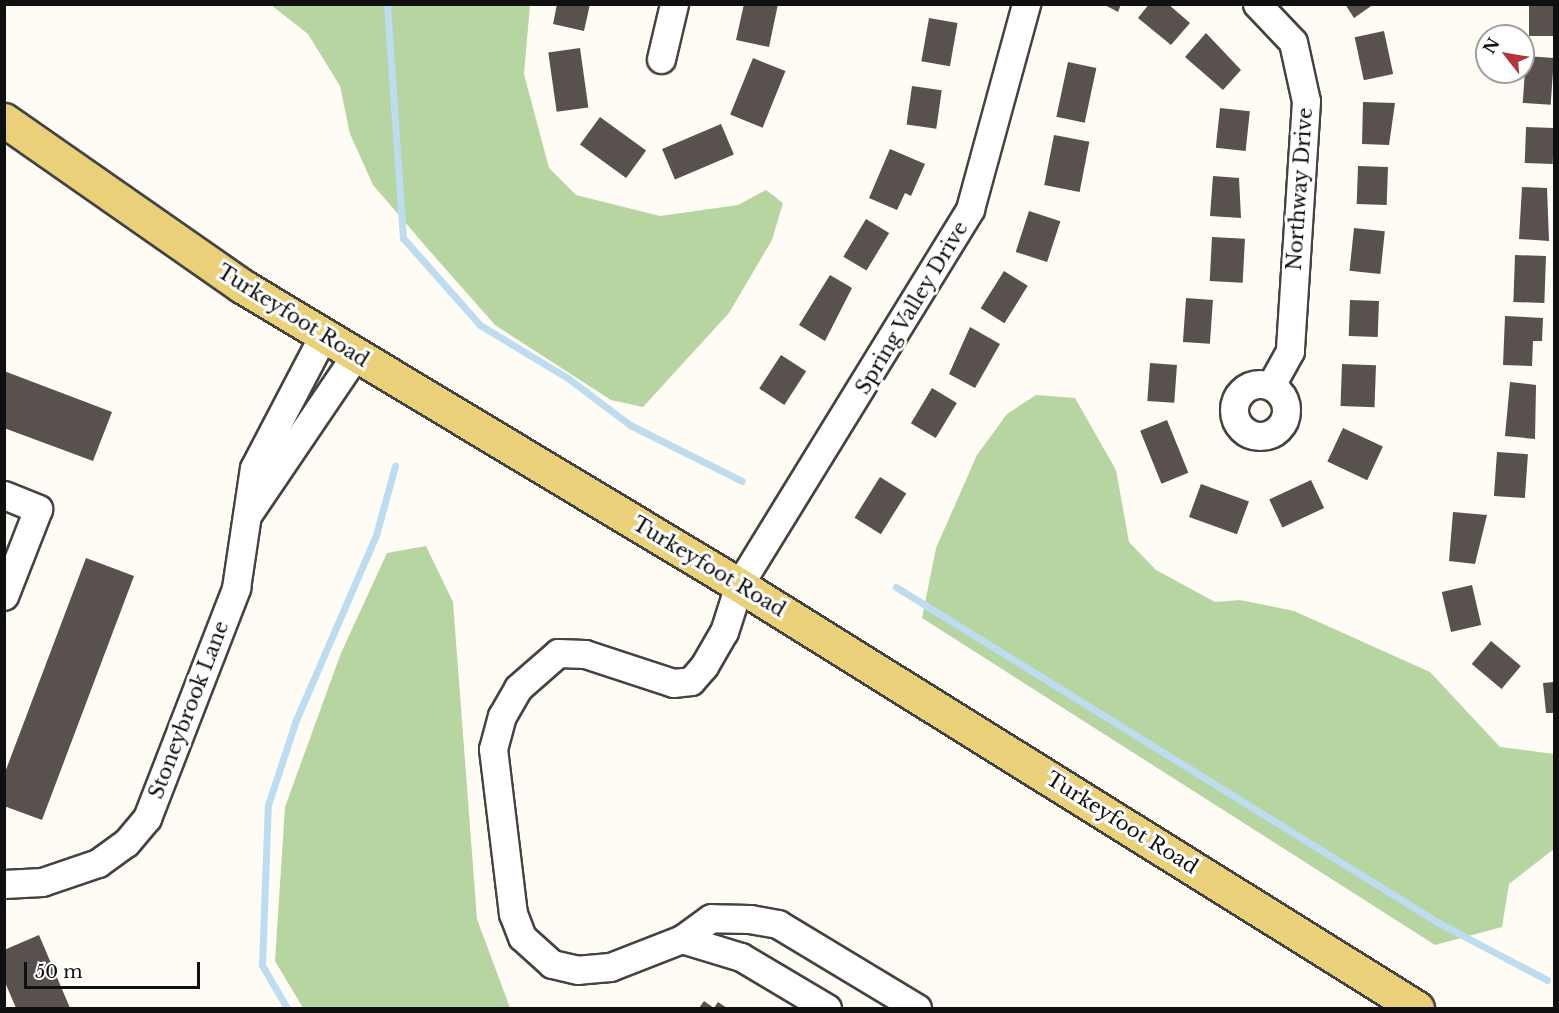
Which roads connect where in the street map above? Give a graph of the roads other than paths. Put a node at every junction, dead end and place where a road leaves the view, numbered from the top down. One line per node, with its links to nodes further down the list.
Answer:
1 (674, 4): 4 (street)
2 (1026, 4): 11 (street, Spring Valley Drive)
3 (1257, 4): 8 (street, Northway Drive)
4 (661, 59)
5 (4, 120): 6 (main road, Turkeyfoot Road)
6 (323, 336): 7 (main road, Turkeyfoot Road); 10 (street, Stoneybrook Lane)
7 (355, 356): 10 (street); 11 (main road, Turkeyfoot Road)
8 (1271, 385)
9 (4, 495): 12 (street)
10 (250, 511): 13 (street, Stoneybrook Lane)
11 (739, 585): 14 (street, Spring Valley Drive); 17 (main road, Turkeyfoot Road)
12 (4, 596)
13 (4, 884)
14 (682, 939): 15 (street); 16 (street)
15 (827, 1008)
16 (917, 1008)
17 (1417, 1008)

